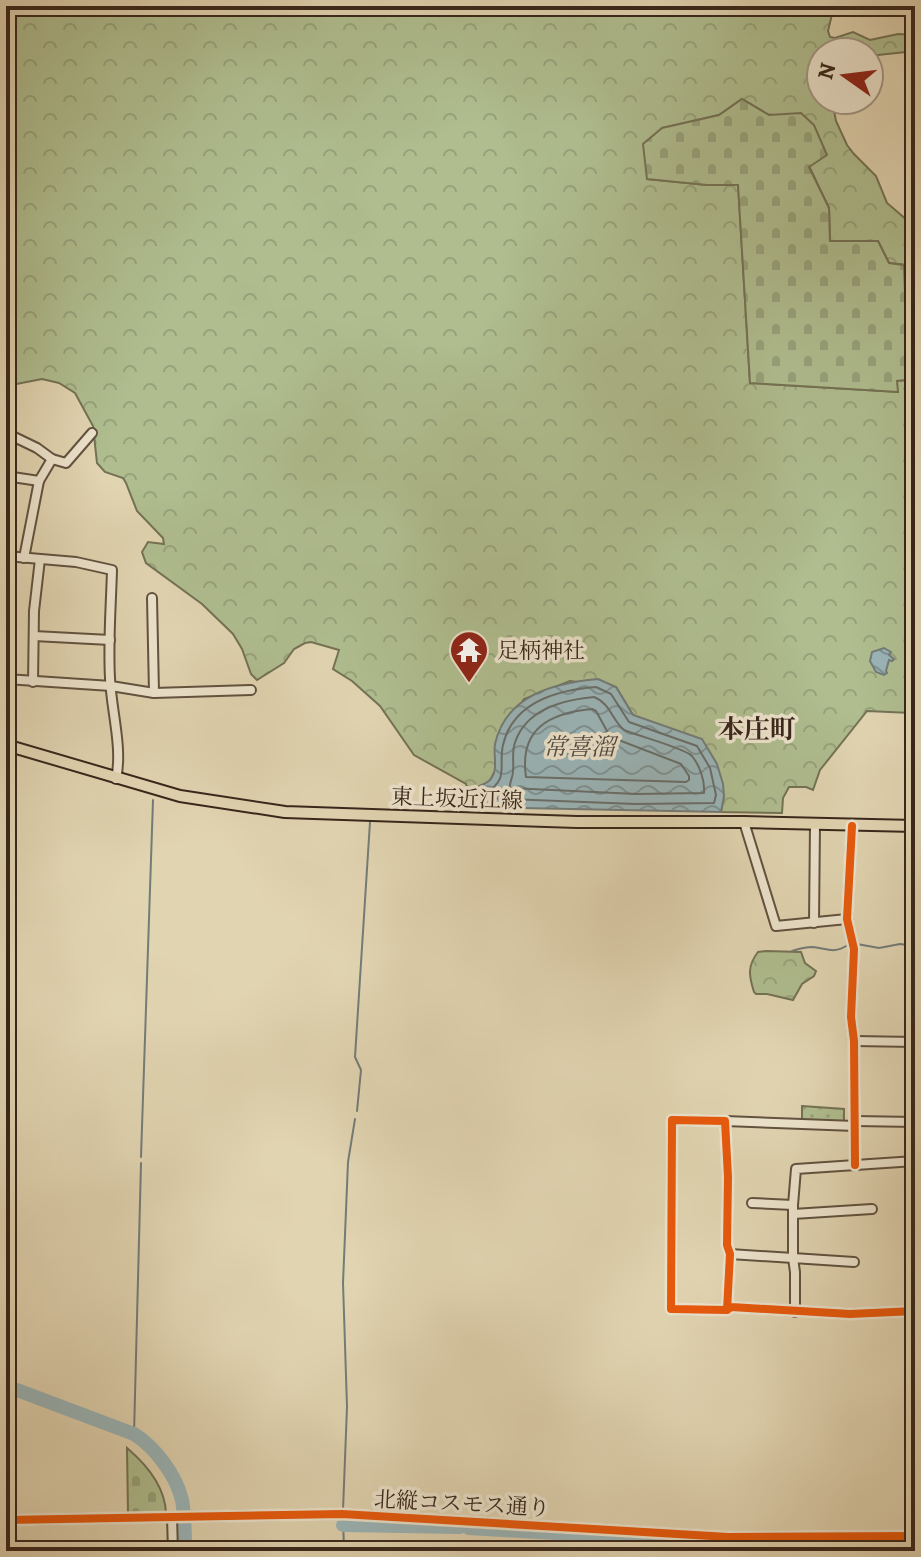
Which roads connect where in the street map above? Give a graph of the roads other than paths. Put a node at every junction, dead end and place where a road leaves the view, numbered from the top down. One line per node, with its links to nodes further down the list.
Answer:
1 (6, 433): 3 (street)
2 (92, 433): 3 (street)
3 (52, 459): 5 (street)
4 (6, 476): 5 (street)
5 (39, 481): 7 (street)
6 (6, 556): 7 (street)
7 (24, 558): 8 (street)
8 (40, 559): 10 (street); 11 (street)
9 (152, 598): 16 (street)
10 (34, 636): 11 (street); 13 (street)
11 (110, 640): 14 (street)
12 (6, 679): 13 (street)
13 (33, 682): 14 (street)
14 (111, 686): 16 (street); 18 (street)
15 (251, 690): 16 (street)
16 (154, 693)
17 (6, 745): 18 (main road, 東上坂近江線)
18 (116, 779): 19 (main road, 東上坂近江線)
19 (744, 822): 20 (main road, 東上坂近江線); 24 (street)
20 (815, 824): 21 (main road, 東上坂近江線); 24 (street)
21 (852, 826): 22 (main road, 東上坂近江線); 23 (street)
22 (915, 826)
23 (847, 919): 24 (street); 25 (street)
24 (814, 923)
25 (854, 1041): 26 (street); 29 (street)
26 (915, 1042)
27 (725, 1121): 29 (street); 35 (street); 38 (street)
28 (915, 1122): 29 (street)
29 (855, 1124): 31 (street)
30 (915, 1161): 31 (street)
31 (855, 1165): 34 (street)
32 (752, 1203): 34 (street)
33 (872, 1209): 34 (street)
34 (793, 1210): 36 (street)
35 (730, 1254): 36 (street); 38 (street)
36 (793, 1258): 37 (street); 40 (street)
37 (854, 1262)
38 (727, 1310): 40 (street)
39 (915, 1311): 40 (street)
40 (795, 1312)
41 (173, 1518): 42 (street, 北縦コスモス通り); 43 (street, 北縦コスモス通り); 44 (street)
42 (6, 1520)
43 (915, 1536)
44 (173, 1551)

